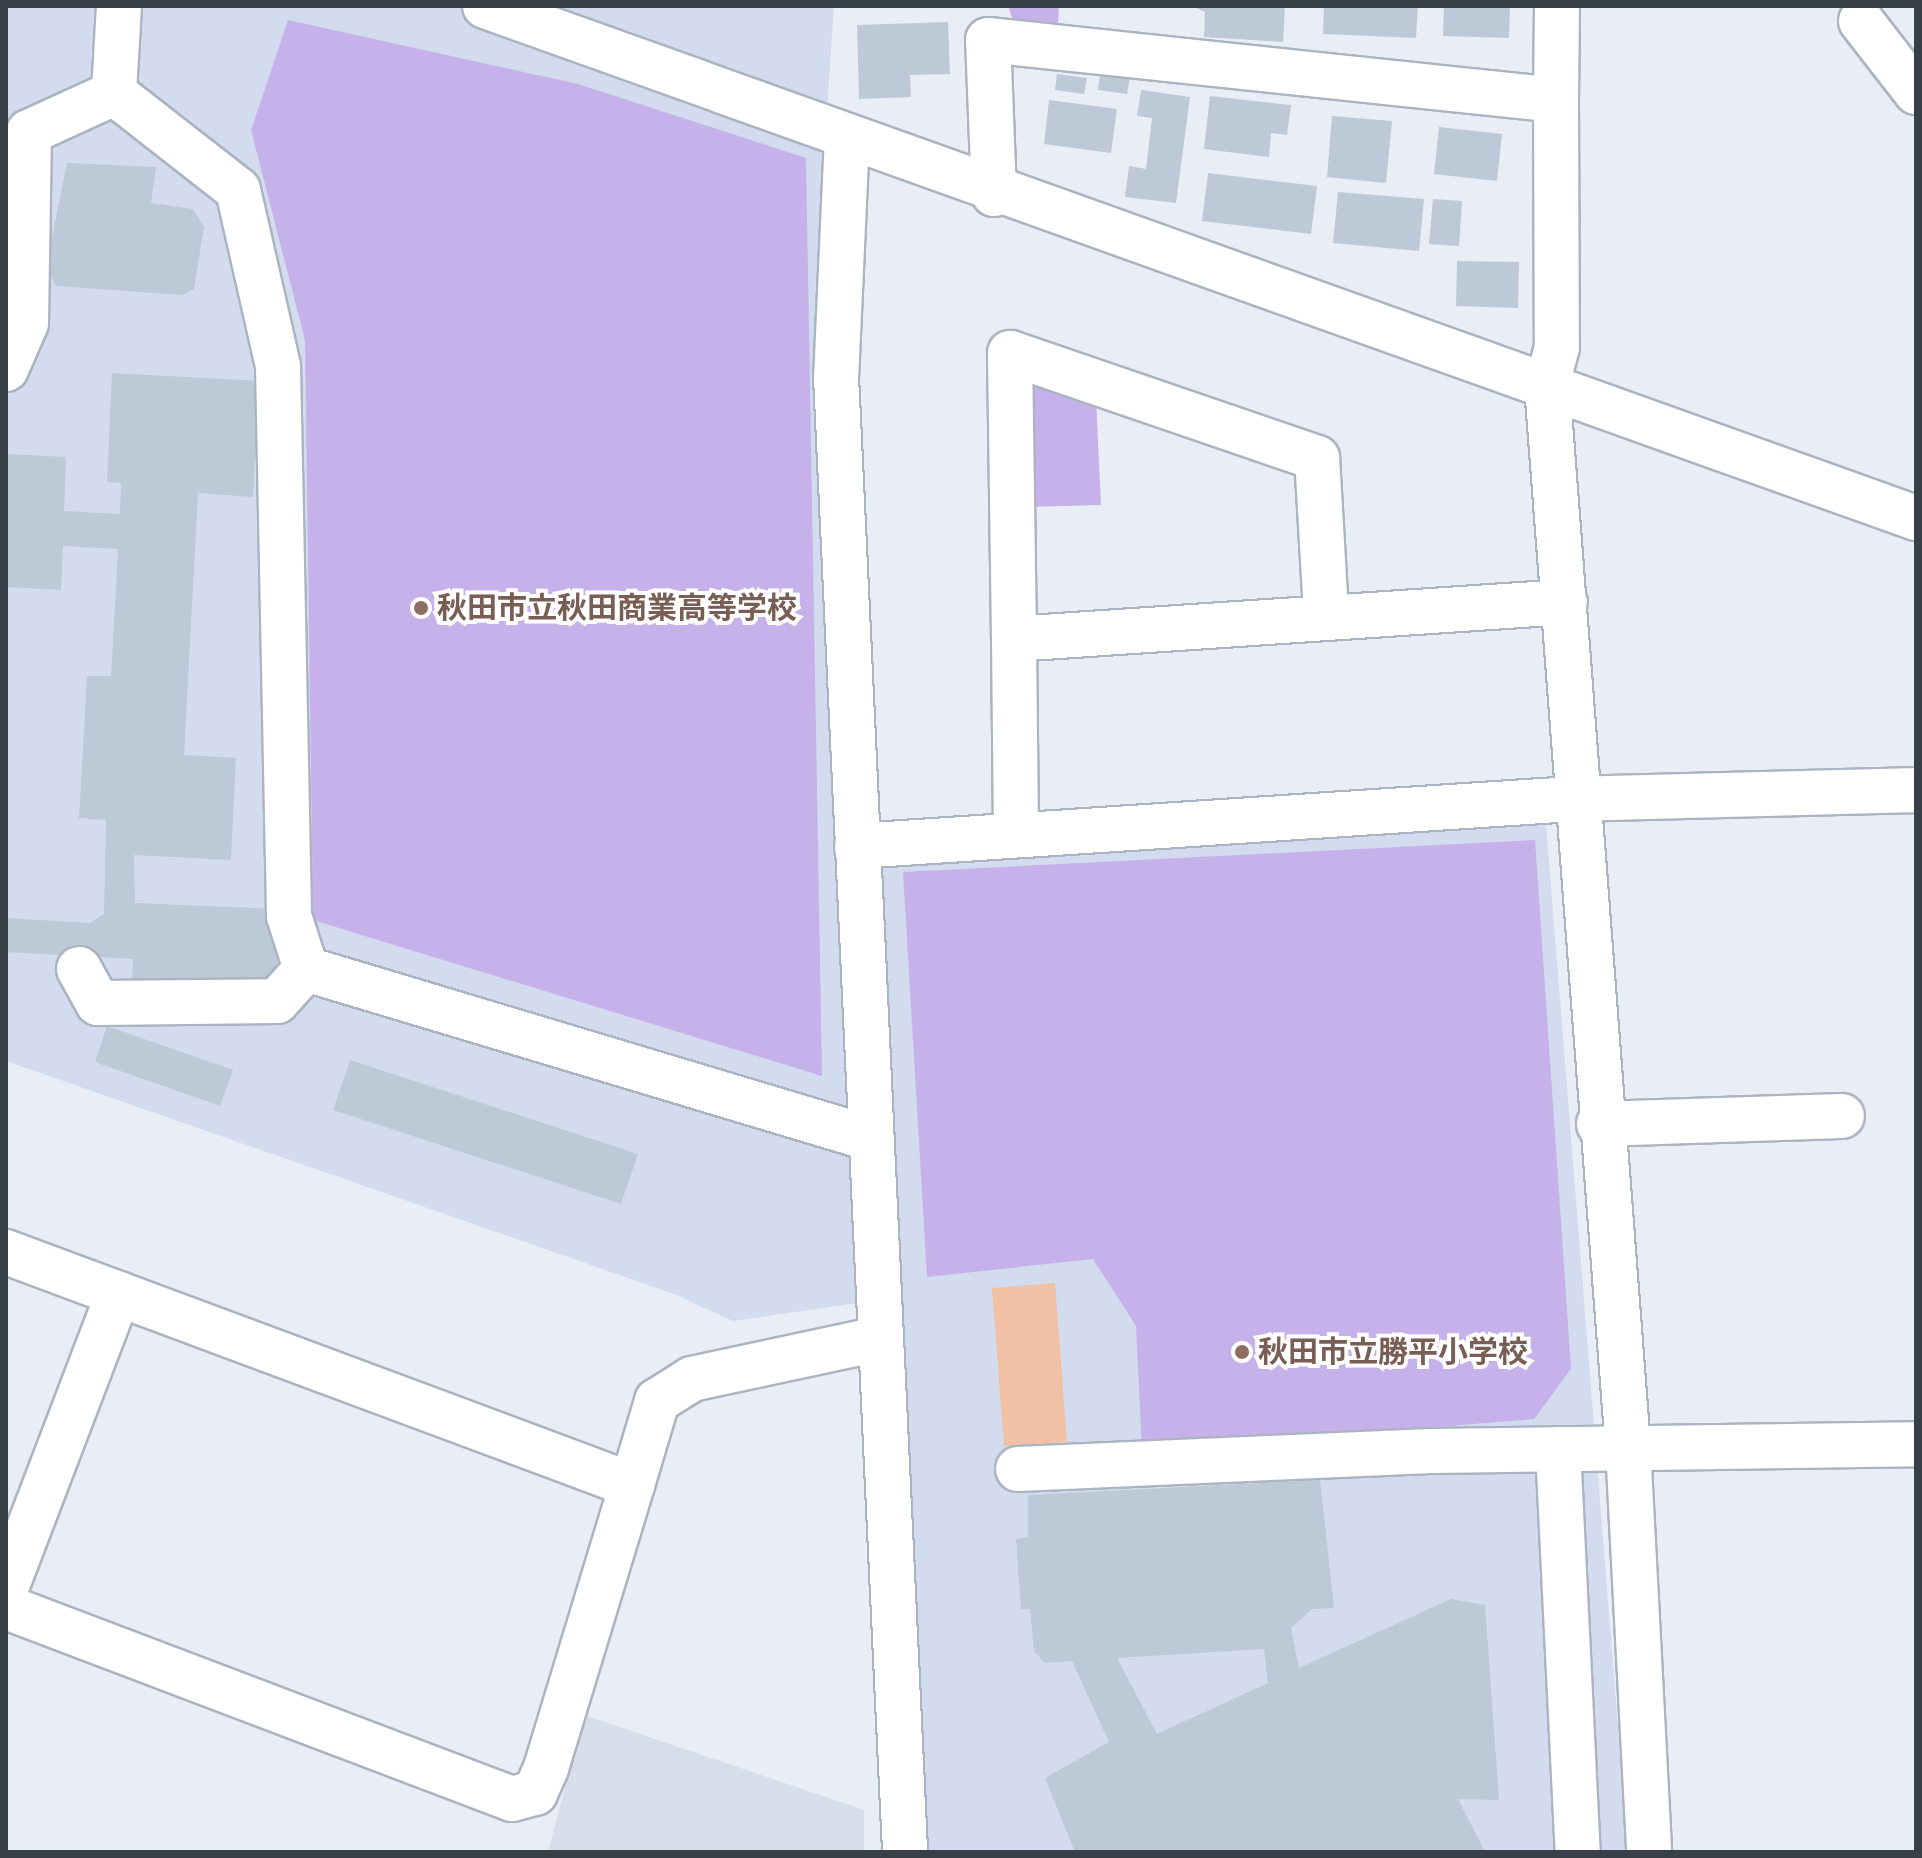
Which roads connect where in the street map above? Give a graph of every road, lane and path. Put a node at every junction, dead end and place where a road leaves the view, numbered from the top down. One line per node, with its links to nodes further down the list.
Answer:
1 (119, 6): 6 (street)
2 (485, 6): 8 (street)
3 (1557, 6): 7 (street)
4 (1861, 21): 5 (street)
5 (1916, 92)
6 (114, 93): 9 (street); 22 (street)
7 (1556, 100): 10 (street); 12 (street)
8 (847, 137): 10 (street); 20 (street)
9 (18, 146): 11 (street)
10 (994, 194): 12 (street)
11 (6, 369)
12 (1547, 385): 13 (street); 14 (street)
13 (1916, 518)
14 (1565, 602): 15 (street); 18 (street)
15 (1326, 613): 16 (street); 16 (street)
16 (1014, 639): 19 (street)
17 (1916, 790): 18 (street)
18 (1573, 799): 19 (street); 24 (street)
19 (1016, 831): 20 (street)
20 (857, 846): 25 (street)
21 (79, 969): 22 (street)
22 (306, 969): 25 (street)
23 (1842, 1116): 24 (street)
24 (1599, 1124): 30 (street)
25 (869, 1138): 28 (street)
26 (6, 1252): 27 (street)
27 (118, 1294): 33 (street); 34 (street)
28 (878, 1339): 33 (street); 36 (street)
29 (1916, 1444): 30 (street)
30 (1628, 1447): 31 (street); 38 (street)
31 (1558, 1449): 32 (street); 37 (street)
32 (1018, 1469)
33 (632, 1485): 35 (street)
34 (6, 1588)
35 (6, 1607)
36 (905, 1852)
37 (1578, 1852)
38 (1649, 1852)

